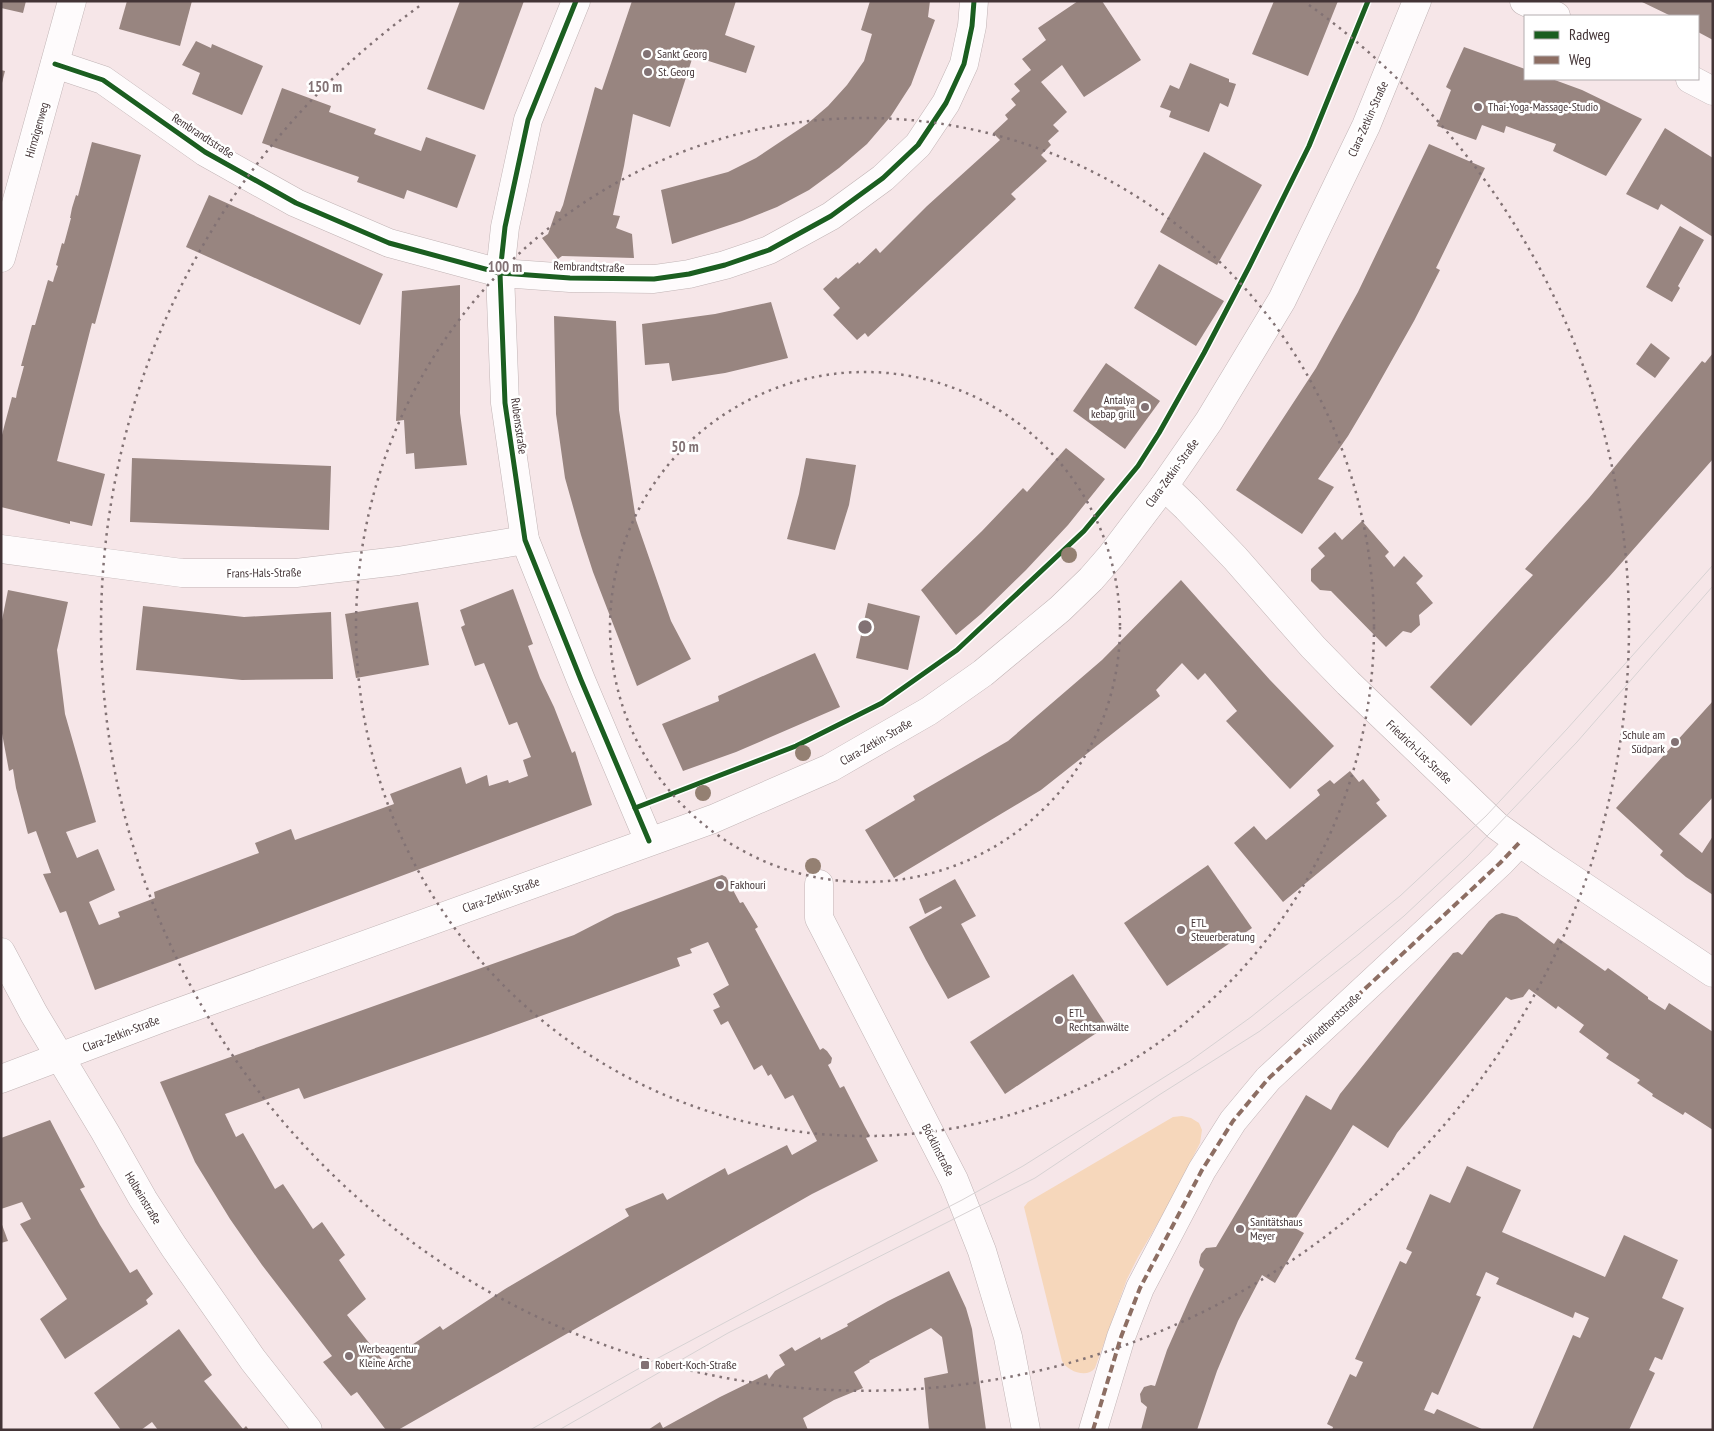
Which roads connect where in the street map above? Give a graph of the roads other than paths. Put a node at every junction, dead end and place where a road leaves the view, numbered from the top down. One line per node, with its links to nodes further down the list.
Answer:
1 (72, 1): 7 (street, Hirnzigenweg)
2 (576, 1): 12 (street, Rubensstraße)
3 (974, 1): 12 (street, Rembrandtstraße)
4 (1417, 1): 13 (street, Clara-Zetkin-Straße)
5 (1524, 1): 6 (street)
6 (1554, 15)
7 (55, 64): 10 (street, Hirnzigenweg); 12 (street, Rembrandtstraße)
8 (1692, 80): 9 (street)
9 (1713, 91)
10 (6, 222): 11 (street, Hirnzigenweg)
11 (1, 258)
12 (500, 273): 14 (street, Rubensstraße)
13 (1164, 486): 16 (street, Clara-Zetkin-Straße); 17 (street, Friedrich-List-Straße)
14 (525, 540): 15 (street, Frans-Hals-Straße); 16 (street, Rubensstraße)
15 (1, 549)
16 (649, 841): 21 (street, Clara-Zetkin-Straße)
17 (1519, 843): 20 (street, Friedrich-List-Straße); 25 (street, Windthorststraße)
18 (820, 884): 24 (street, Böcklinstraße)
19 (1, 952): 21 (street, Holbeinstraße)
20 (1713, 973)
21 (60, 1057): 22 (street, Clara-Zetkin-Straße); 23 (street, Holbeinstraße)
22 (1, 1079)
23 (308, 1430)
24 (1026, 1430)
25 (1093, 1430)

